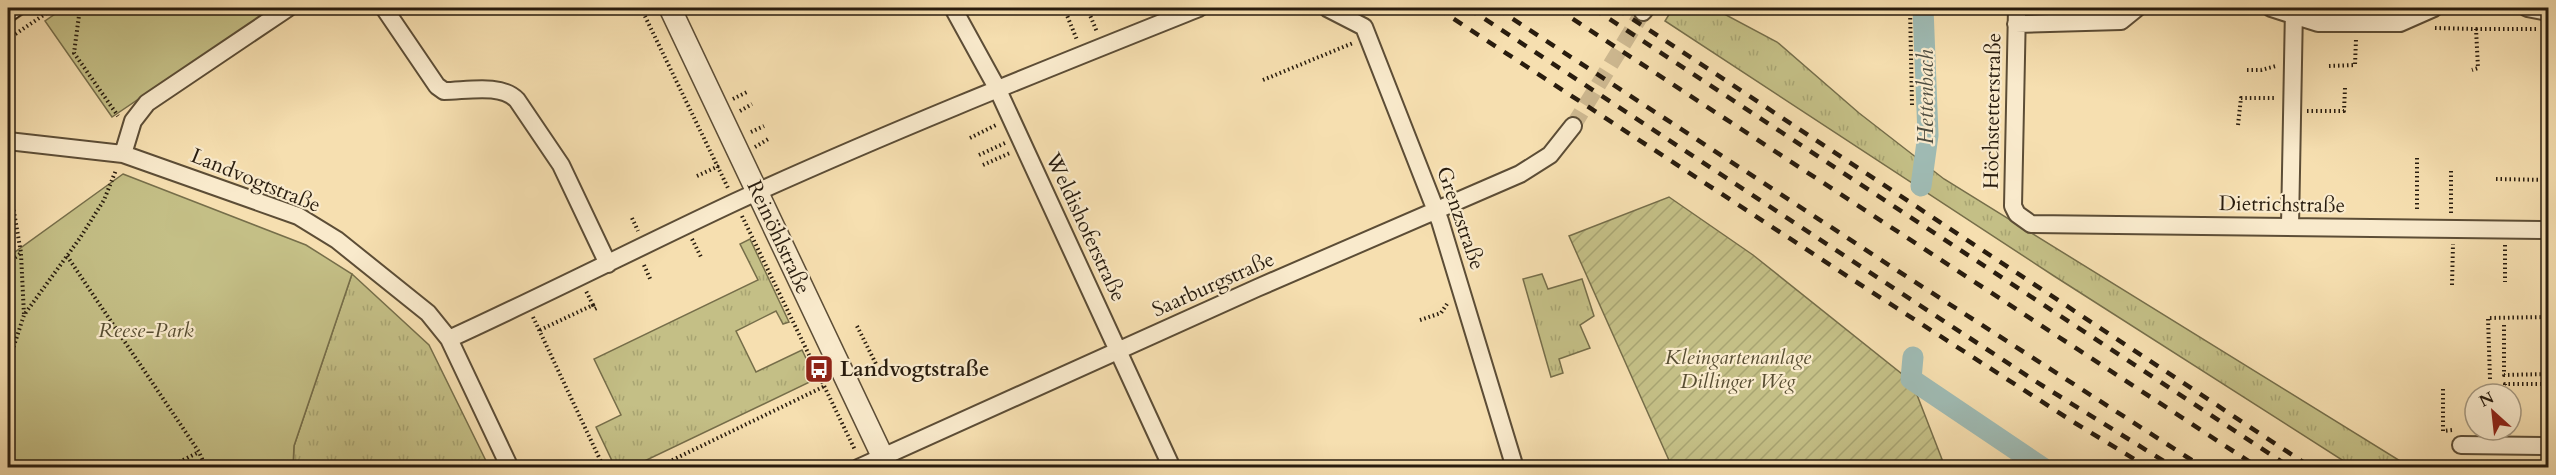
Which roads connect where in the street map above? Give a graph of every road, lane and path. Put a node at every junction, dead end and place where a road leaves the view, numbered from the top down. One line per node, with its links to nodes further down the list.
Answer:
1 (24, 8): 22 (lane)
2 (54, 8): 28 (path)
3 (80, 8): 41 (path)
4 (288, 8): 41 (street)
5 (384, 8): 70 (street)
6 (641, 8): 52 (path)
7 (670, 8): 48 (street, Reinöhlstraße)
8 (953, 8): 37 (street, Weldishoferstraße)
9 (1064, 8): 30 (path)
10 (1087, 8): 29 (path)
11 (1199, 8): 29 (street)
12 (1327, 8): 27 (street, Grenzstraße)
13 (1911, 8): 14 (path); 38 (path)
14 (1932, 8)
15 (2137, 8): 21 (street)
16 (2271, 8): 19 (street)
17 (2434, 8): 23 (street)
18 (2527, 8): 20 (street)
19 (2294, 11): 23 (street); 31 (street)
20 (2548, 12)
21 (2017, 16): 61 (street, Höchstetterstraße)
22 (8, 19)
23 (2356, 23): 32 (path)
24 (2426, 27): 25 (path)
25 (2476, 29): 26 (path); 34 (path)
26 (2542, 29)
27 (1368, 37): 35 (path); 60 (street, Grenzstraße)
28 (8, 39)
29 (1103, 46): 30 (street)
30 (1082, 54): 37 (street)
31 (2292, 65): 33 (path); 39 (street)
32 (2329, 66)
33 (2247, 70)
34 (2472, 70)
35 (1263, 80)
36 (2345, 87): 39 (path)
37 (997, 88): 40 (street, Weldishoferstraße); 58 (street)
38 (1912, 105)
39 (2292, 105): 42 (path); 62 (street)
40 (1011, 118): 44 (path); 46 (street, Weldishoferstraße)
41 (133, 121): 47 (street)
42 (2238, 125)
43 (1573, 126): 60 (street, Saarburgstraße)
44 (970, 138)
45 (8, 141): 47 (street, Landvogtstraße)
46 (1022, 141): 49 (path); 51 (path); 83 (street, Weldishoferstraße)
47 (123, 154): 68 (path); 82 (street, Landvogtstraße)
48 (740, 155): 52 (path); 58 (street, Reinöhlstraße)
49 (979, 155)
50 (2417, 158): 63 (path)
51 (983, 165)
52 (718, 166): 54 (path); 59 (path)
53 (2451, 168): 64 (path)
54 (697, 176)
55 (8, 177): 67 (path)
56 (2496, 179): 57 (path)
57 (2548, 180)
58 (758, 192): 59 (street); 87 (street, Reinöhlstraße)
59 (735, 202): 70 (street); 91 (path)
60 (1436, 210): 74 (street, Grenzstraße); 83 (street, Saarburgstraße)
61 (2018, 214): 62 (street, Dietrichstraße)
62 (2290, 226): 63 (street, Dietrichstraße)
63 (2417, 228): 64 (street, Dietrichstraße)
64 (2452, 228): 65 (street, Dietrichstraße); 73 (path)
65 (2505, 229): 66 (street, Dietrichstraße); 72 (path)
66 (2548, 230)
67 (21, 253): 69 (path); 76 (path)
68 (67, 256): 76 (path); 95 (path)
69 (8, 263)
70 (608, 264): 71 (street)
71 (580, 277): 75 (street); 81 (path)
72 (2505, 282)
73 (2452, 285)
74 (1465, 296): 78 (path); 104 (street, Grenzstraße)
75 (527, 303): 81 (path); 82 (street)
76 (24, 315): 84 (path)
77 (2548, 317): 88 (path)
78 (1420, 320)
79 (2504, 325): 86 (path)
80 (857, 326): 85 (path)
81 (540, 330): 101 (path)
82 (449, 339): 100 (street, Landvogtstraße)
83 (1119, 352): 96 (street, Saarburgstraße); 103 (street, Weldishoferstraße)
84 (8, 364)
85 (877, 366)
86 (2548, 374)
87 (845, 376): 91 (path); 96 (street, Reinöhlstraße)
88 (2490, 379)
89 (2523, 384): 90 (path)
90 (2548, 384)
91 (824, 386): 97 (path); 102 (path)
92 (2443, 389): 93 (path)
93 (2457, 442): 94 (street)
94 (2548, 446)
95 (199, 452): 98 (path); 99 (path)
96 (885, 462): 97 (street, Saarburgstraße)
97 (860, 466)
98 (167, 468)
99 (206, 468)
100 (510, 468)
101 (604, 468)
102 (656, 468)
103 (1172, 468)
104 (1515, 468)

